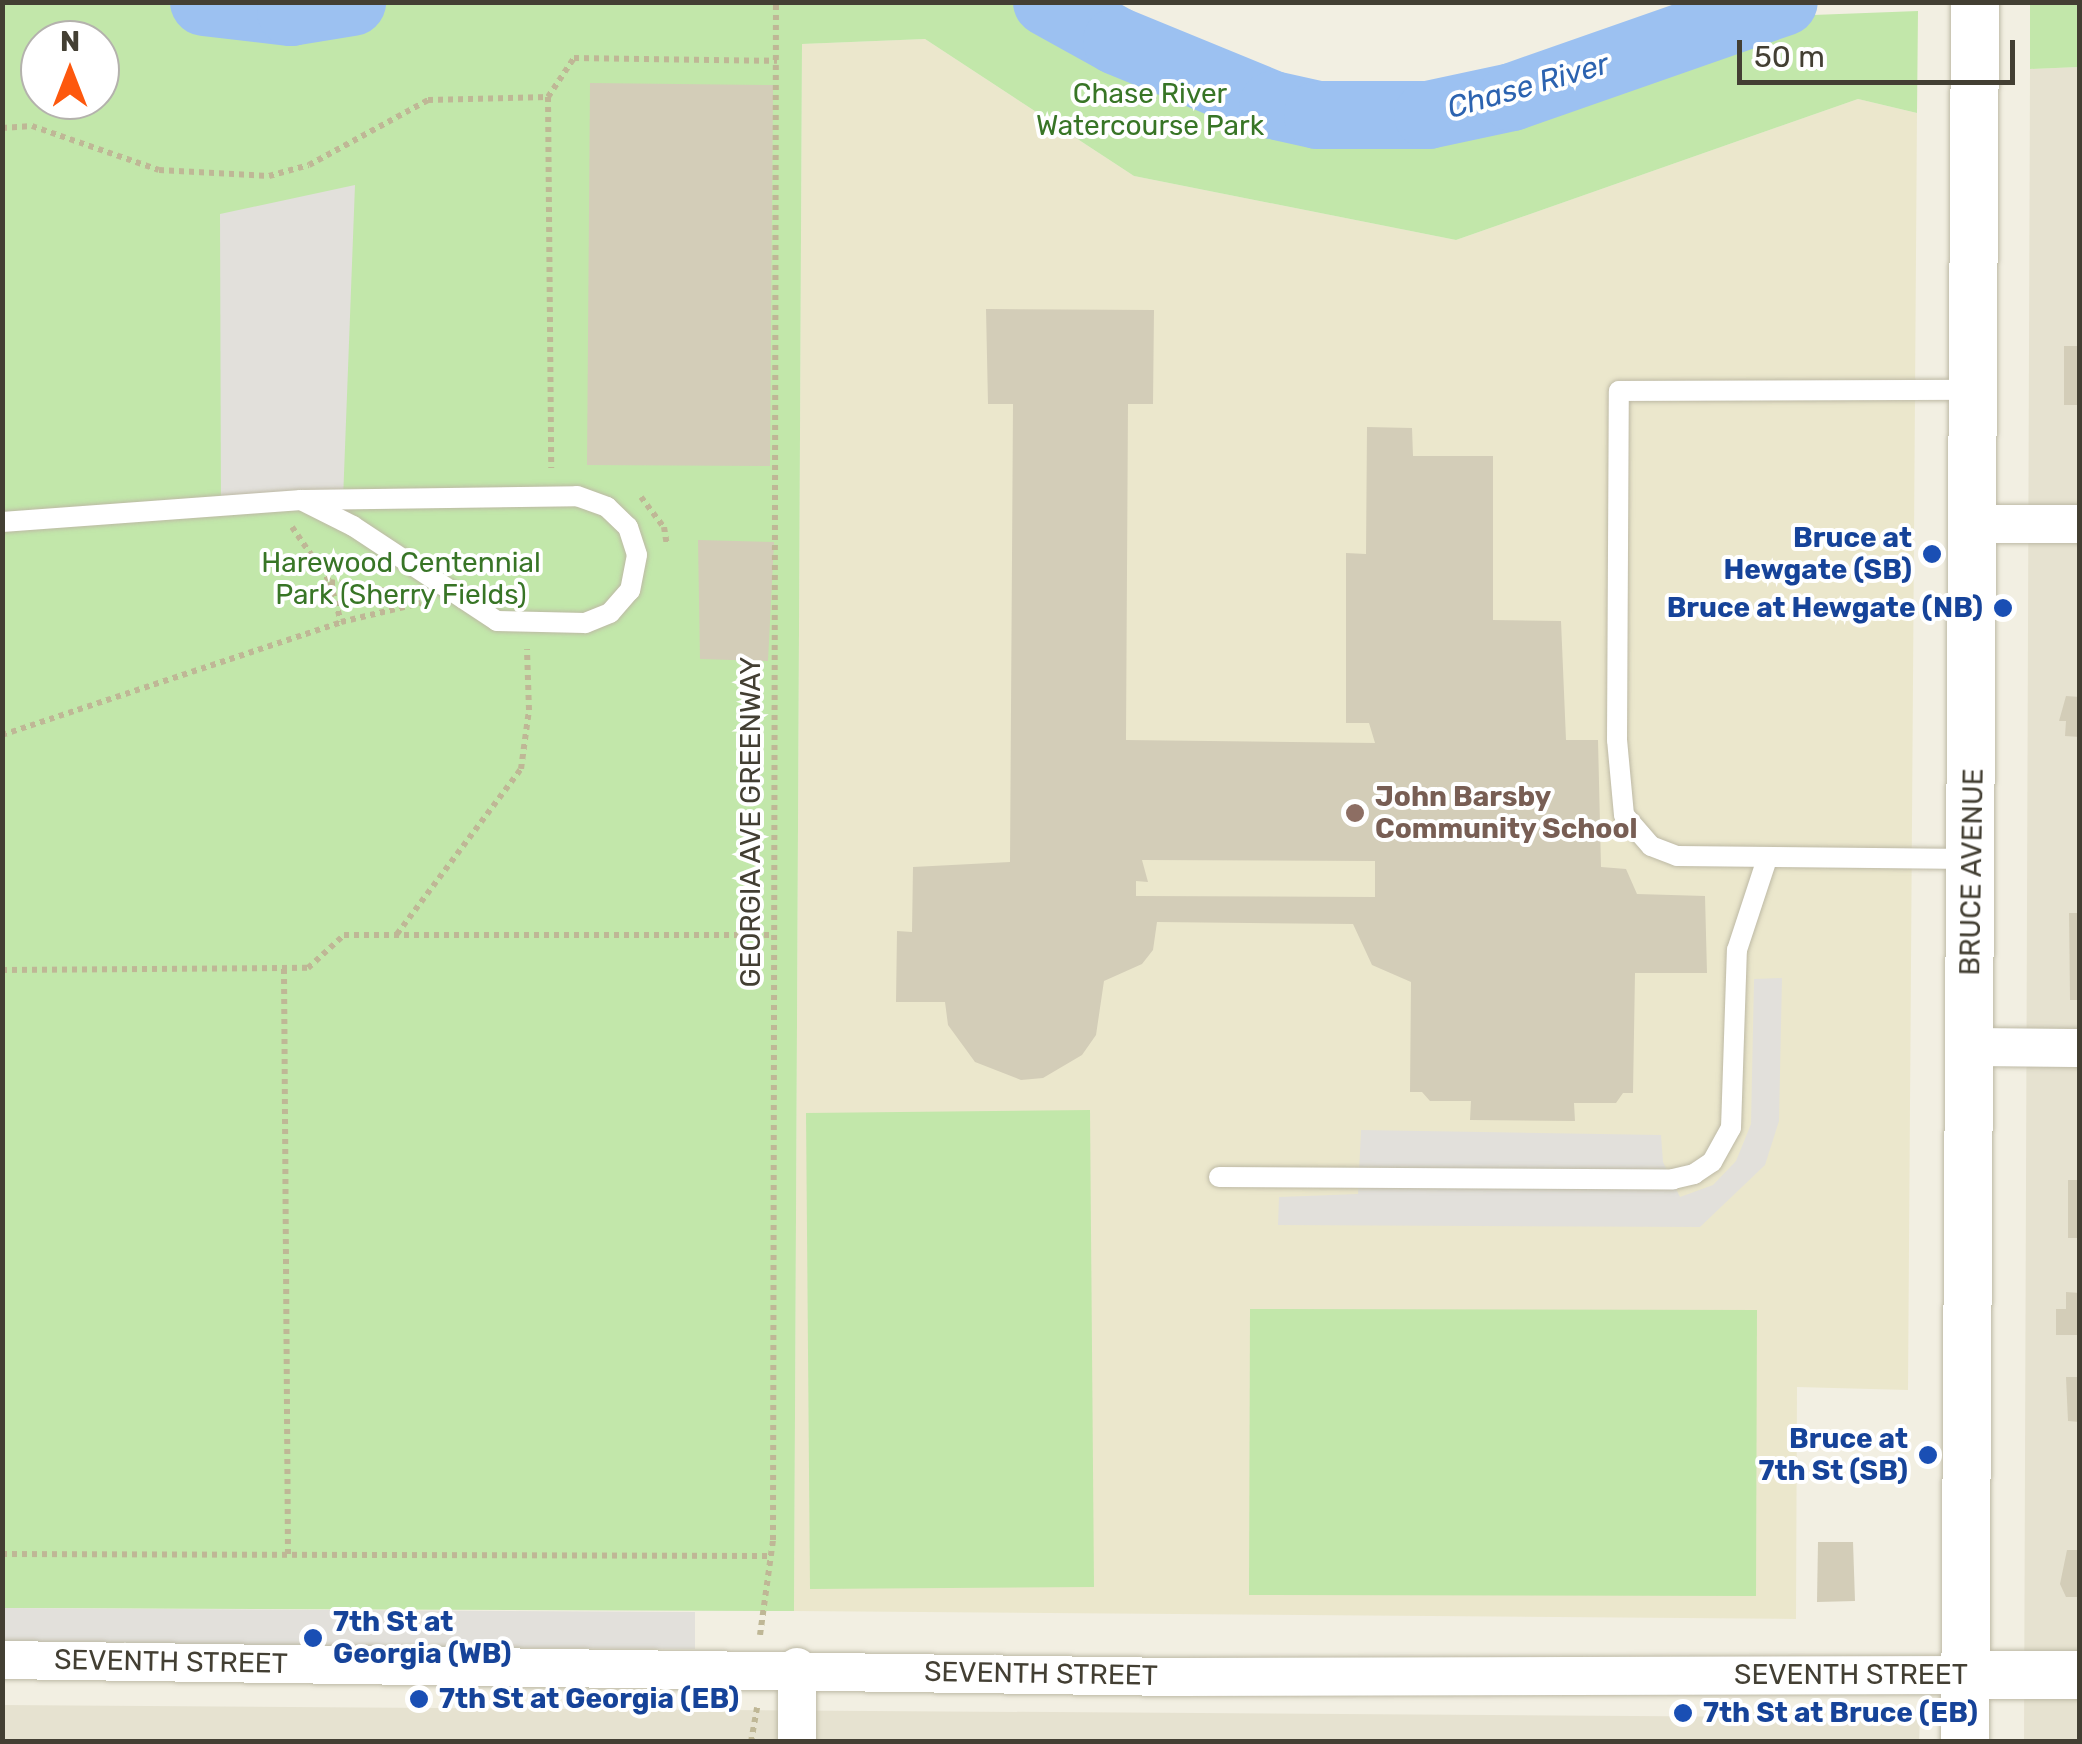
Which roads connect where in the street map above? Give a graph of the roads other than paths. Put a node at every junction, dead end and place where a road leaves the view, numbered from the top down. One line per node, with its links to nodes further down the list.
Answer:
1 (1975, 2): 2 (street, BRUCE AVENUE)
2 (1973, 390): 5 (street, BRUCE AVENUE); 7 (lane)
3 (301, 500): 3 (lane); 4 (lane)
4 (2, 522)
5 (1972, 524): 6 (street); 8 (street, BRUCE AVENUE)
6 (2080, 524)
7 (1767, 859): 8 (lane); 11 (lane)
8 (1974, 859): 9 (street, BRUCE AVENUE)
9 (1970, 1047): 10 (street); 14 (street, BRUCE AVENUE)
10 (2080, 1048)
11 (1219, 1177)
12 (2, 1660): 13 (street, SEVENTH STREET)
13 (797, 1667): 14 (street, SEVENTH STREET); 16 (street)
14 (1966, 1675): 15 (street, SEVENTH STREET); 17 (street, BRUCE AVENUE)
15 (2080, 1675)
16 (797, 1742)
17 (1964, 1742)

